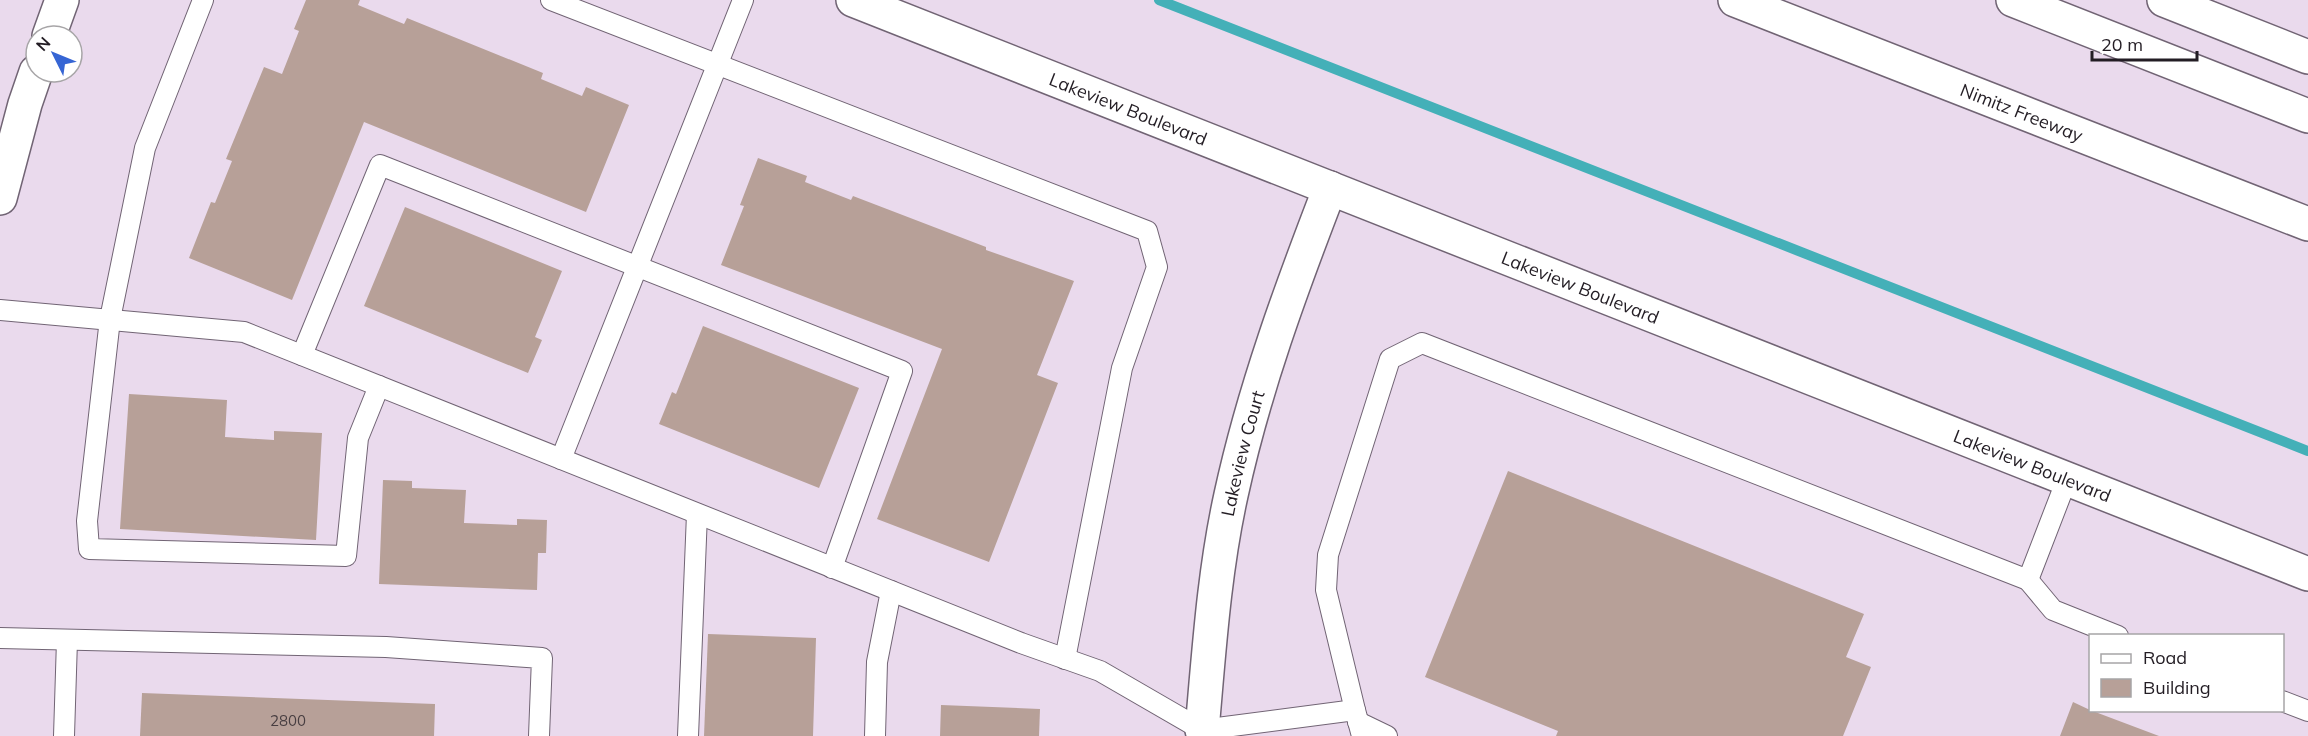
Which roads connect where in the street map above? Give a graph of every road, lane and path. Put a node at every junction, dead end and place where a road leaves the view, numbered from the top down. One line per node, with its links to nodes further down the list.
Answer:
1 (203, 0): 19 (lane)
2 (551, 0): 11 (lane)
3 (743, 0): 11 (lane)
4 (853, 0): 14 (main road, Lakeview Boulevard)
5 (1735, 0): 16 (main road, Nimitz Freeway)
6 (2013, 0): 13 (main road)
7 (2164, 0): 10 (main road)
8 (57, 2): 9 (main road)
9 (52, 24)
10 (2308, 57)
11 (716, 64): 17 (lane); 32 (lane)
12 (32, 84): 15 (main road)
13 (2308, 116)
14 (1330, 188): 23 (main road, Lakeview Boulevard); 36 (main road, Lakeview Court)
15 (0, 198)
16 (2308, 224)
17 (638, 267): 20 (lane); 22 (lane); 25 (lane)
18 (0, 310): 19 (lane)
19 (110, 319): 20 (lane); 21 (lane)
20 (302, 355): 21 (lane)
21 (379, 386): 22 (lane)
22 (561, 459): 24 (lane)
23 (2067, 479): 26 (main road, Lakeview Boulevard); 27 (lane)
24 (697, 514): 25 (lane); 39 (lane)
25 (832, 568): 28 (lane)
26 (2308, 574)
27 (2028, 580): 29 (lane); 35 (lane)
28 (891, 591): 32 (lane); 40 (lane)
29 (2113, 634)
30 (0, 638): 31 (lane)
31 (67, 640): 37 (lane); 38 (lane)
32 (1065, 659): 36 (lane)
33 (2284, 701): 34 (lane)
34 (2308, 711)
35 (1358, 723): 36 (lane); 41 (lane)
36 (1201, 733)
37 (64, 736)
38 (539, 736)
39 (688, 736)
40 (875, 736)
41 (1387, 736)

